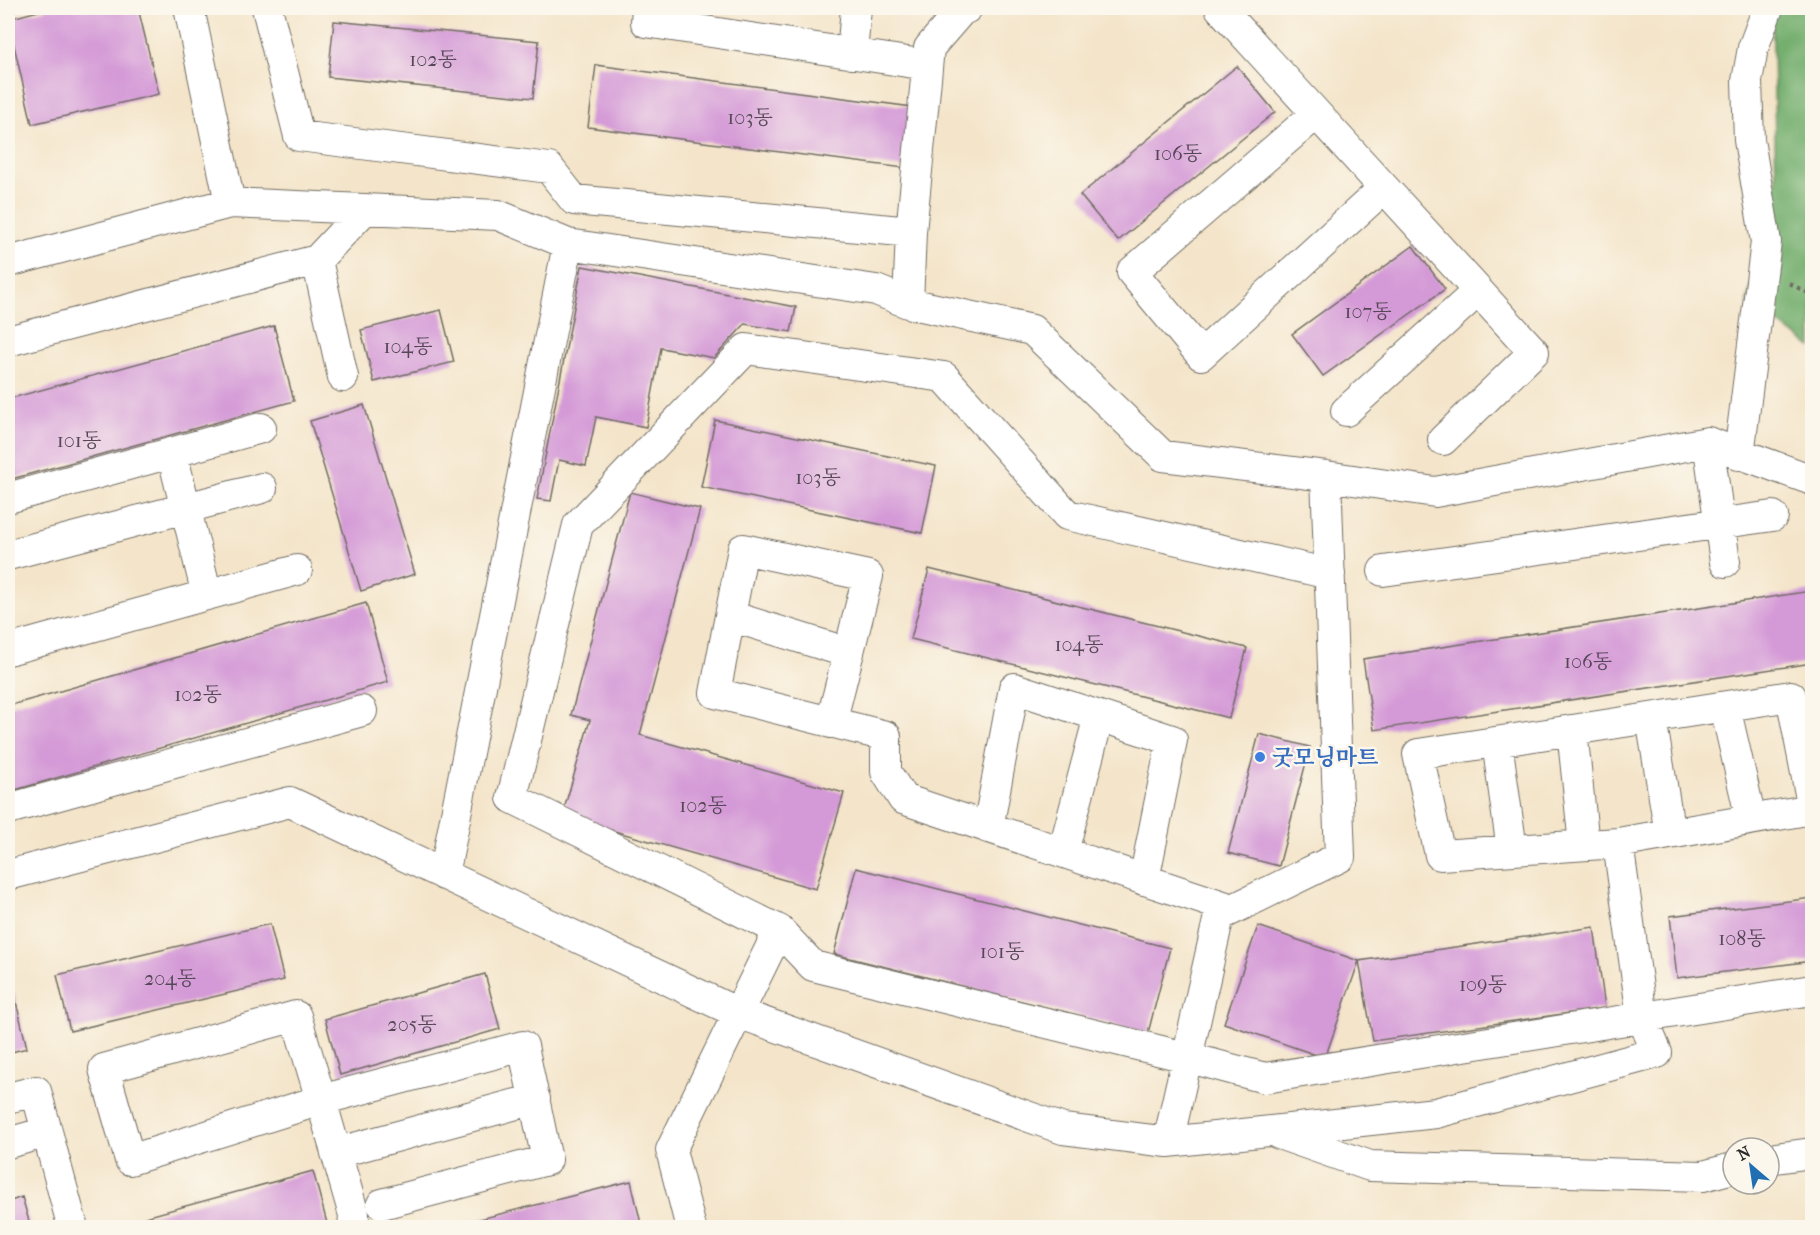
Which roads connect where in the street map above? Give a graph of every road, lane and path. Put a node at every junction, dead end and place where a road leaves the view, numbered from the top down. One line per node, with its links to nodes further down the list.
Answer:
1 (189, 8): 12 (street)
2 (267, 8): 14 (street)
3 (647, 8): 8 (street)
4 (856, 8): 8 (street)
5 (967, 8): 9 (street)
6 (1220, 8): 10 (street)
7 (1768, 8): 27 (street)
8 (852, 54): 9 (street)
9 (927, 65): 14 (street)
10 (1316, 114): 11 (street); 11 (street)
11 (1384, 188): 18 (street)
12 (230, 203): 13 (street); 17 (street)
13 (365, 209): 15 (street); 16 (street)
14 (911, 232): 19 (street)
15 (568, 244): 19 (street); 62 (street)
16 (317, 260): 20 (street); 21 (street)
17 (8, 262)
18 (1478, 291): 22 (street); 24 (street)
19 (908, 303): 28 (street)
20 (8, 341)
21 (343, 377)
22 (1346, 411)
23 (261, 428): 26 (street)
24 (1443, 440)
25 (1708, 442): 27 (street); 28 (street); 34 (street)
26 (172, 453): 31 (street); 32 (street)
27 (1738, 455): 29 (street)
28 (1326, 476): 39 (street)
29 (1812, 480)
30 (262, 488): 32 (street)
31 (8, 498)
32 (185, 508): 35 (street); 40 (street)
33 (1773, 516): 34 (street)
34 (1719, 523): 36 (street); 38 (street)
35 (8, 555)
36 (1725, 562)
37 (297, 570): 40 (street)
38 (1383, 571)
39 (1330, 574): 64 (street); 65 (street)
40 (207, 595): 42 (street)
41 (730, 616): 43 (street); 43 (street); 48 (street)
42 (8, 650)
43 (849, 653): 48 (street)
44 (1725, 707): 47 (street); 51 (street); 54 (street)
45 (362, 711): 52 (street)
46 (1099, 716): 55 (street); 60 (street); 63 (street)
47 (1651, 718): 49 (street); 56 (street)
48 (831, 723): 55 (street)
49 (1572, 730): 50 (street); 58 (street)
50 (1497, 742): 59 (street); 59 (street)
51 (1812, 804)
52 (8, 809)
53 (1812, 809): 54 (street)
54 (1751, 819): 56 (street)
55 (988, 828): 60 (street)
56 (1670, 834): 57 (street)
57 (1618, 843): 58 (street); 68 (street)
58 (1584, 845): 59 (street)
59 (1512, 850)
60 (1063, 852): 63 (street)
61 (8, 875): 62 (street)
62 (444, 875): 67 (street)
63 (1144, 880): 64 (street)
64 (1232, 909): 69 (street)
65 (779, 930): 67 (street); 69 (street)
66 (1812, 990): 68 (street)
67 (738, 1013): 75 (street); 84 (street)
68 (1642, 1017): 69 (street); 73 (street)
69 (1186, 1057): 75 (street)
70 (8, 1098): 74 (street)
71 (534, 1099): 72 (street); 77 (street); 81 (street)
72 (321, 1100): 72 (street); 77 (street)
73 (1270, 1131): 75 (street); 80 (street)
74 (47, 1132): 76 (street); 82 (street)
75 (1168, 1142)
76 (8, 1143)
77 (336, 1153): 83 (street)
78 (1812, 1153): 79 (street)
79 (1781, 1157)
80 (1721, 1171)
81 (382, 1204)
82 (74, 1227)
83 (353, 1227)
84 (691, 1227)

